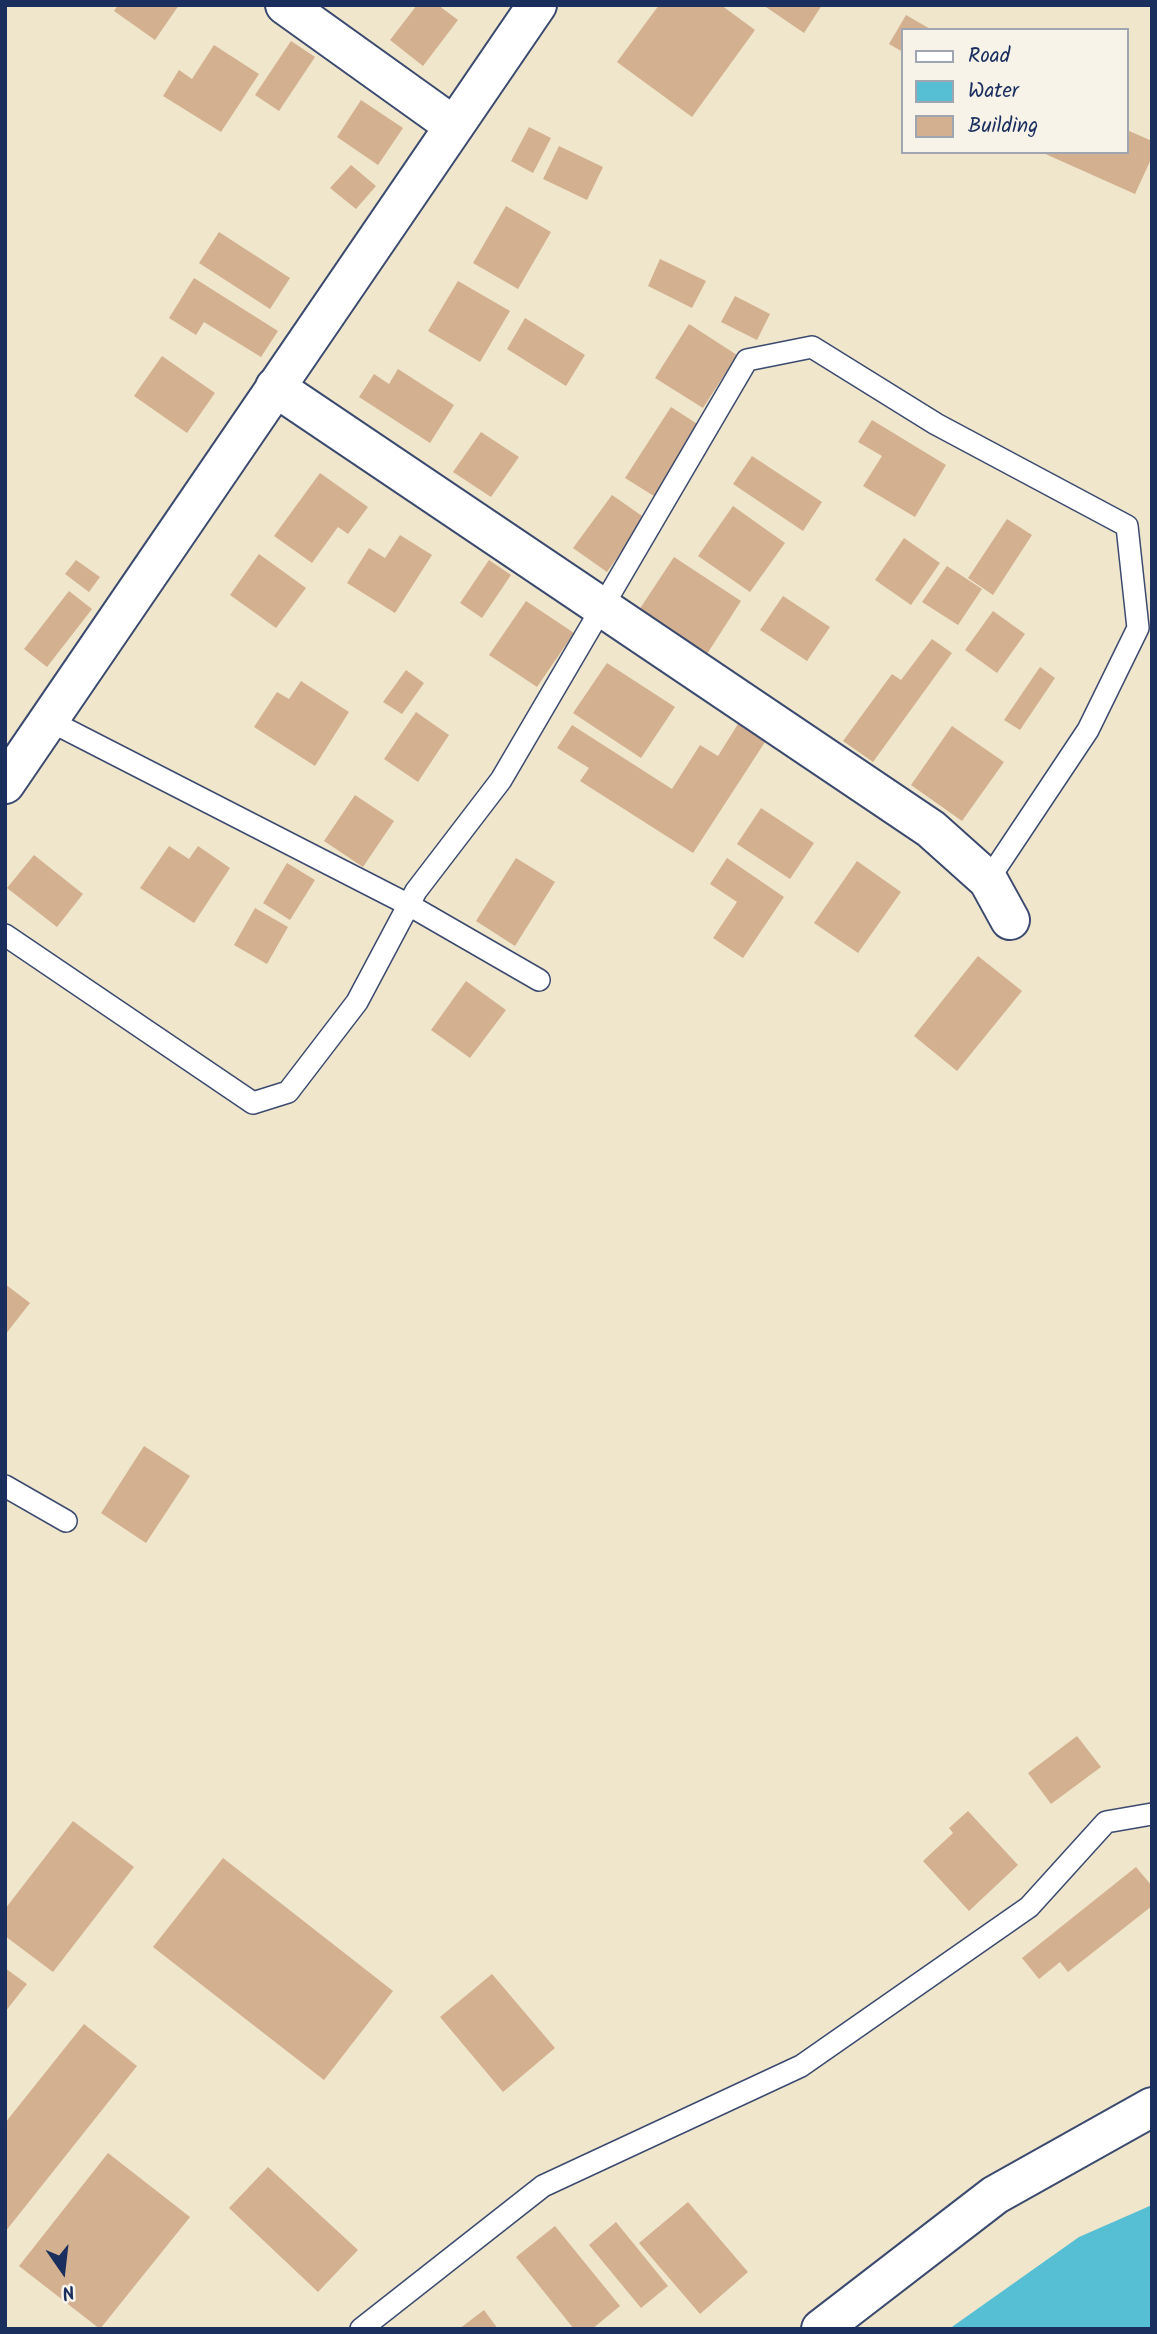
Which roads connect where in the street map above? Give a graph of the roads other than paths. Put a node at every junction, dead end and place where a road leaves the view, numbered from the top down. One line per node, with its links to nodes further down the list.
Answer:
1 (285, 5): 3 (street)
2 (537, 5): 3 (street)
3 (454, 126): 4 (street)
4 (275, 387): 5 (street); 6 (street)
5 (603, 608): 8 (street); 8 (lane); 9 (lane)
6 (50, 721): 7 (street); 9 (lane)
7 (5, 784)
8 (988, 880): 10 (street)
9 (409, 905): 11 (lane); 12 (lane)
10 (1010, 920)
11 (5, 935)
12 (539, 980)
13 (5, 1486): 14 (lane)
14 (66, 1521)
15 (1152, 1814): 17 (lane)
16 (1152, 2107): 18 (street)
17 (361, 2329)
18 (821, 2329)

